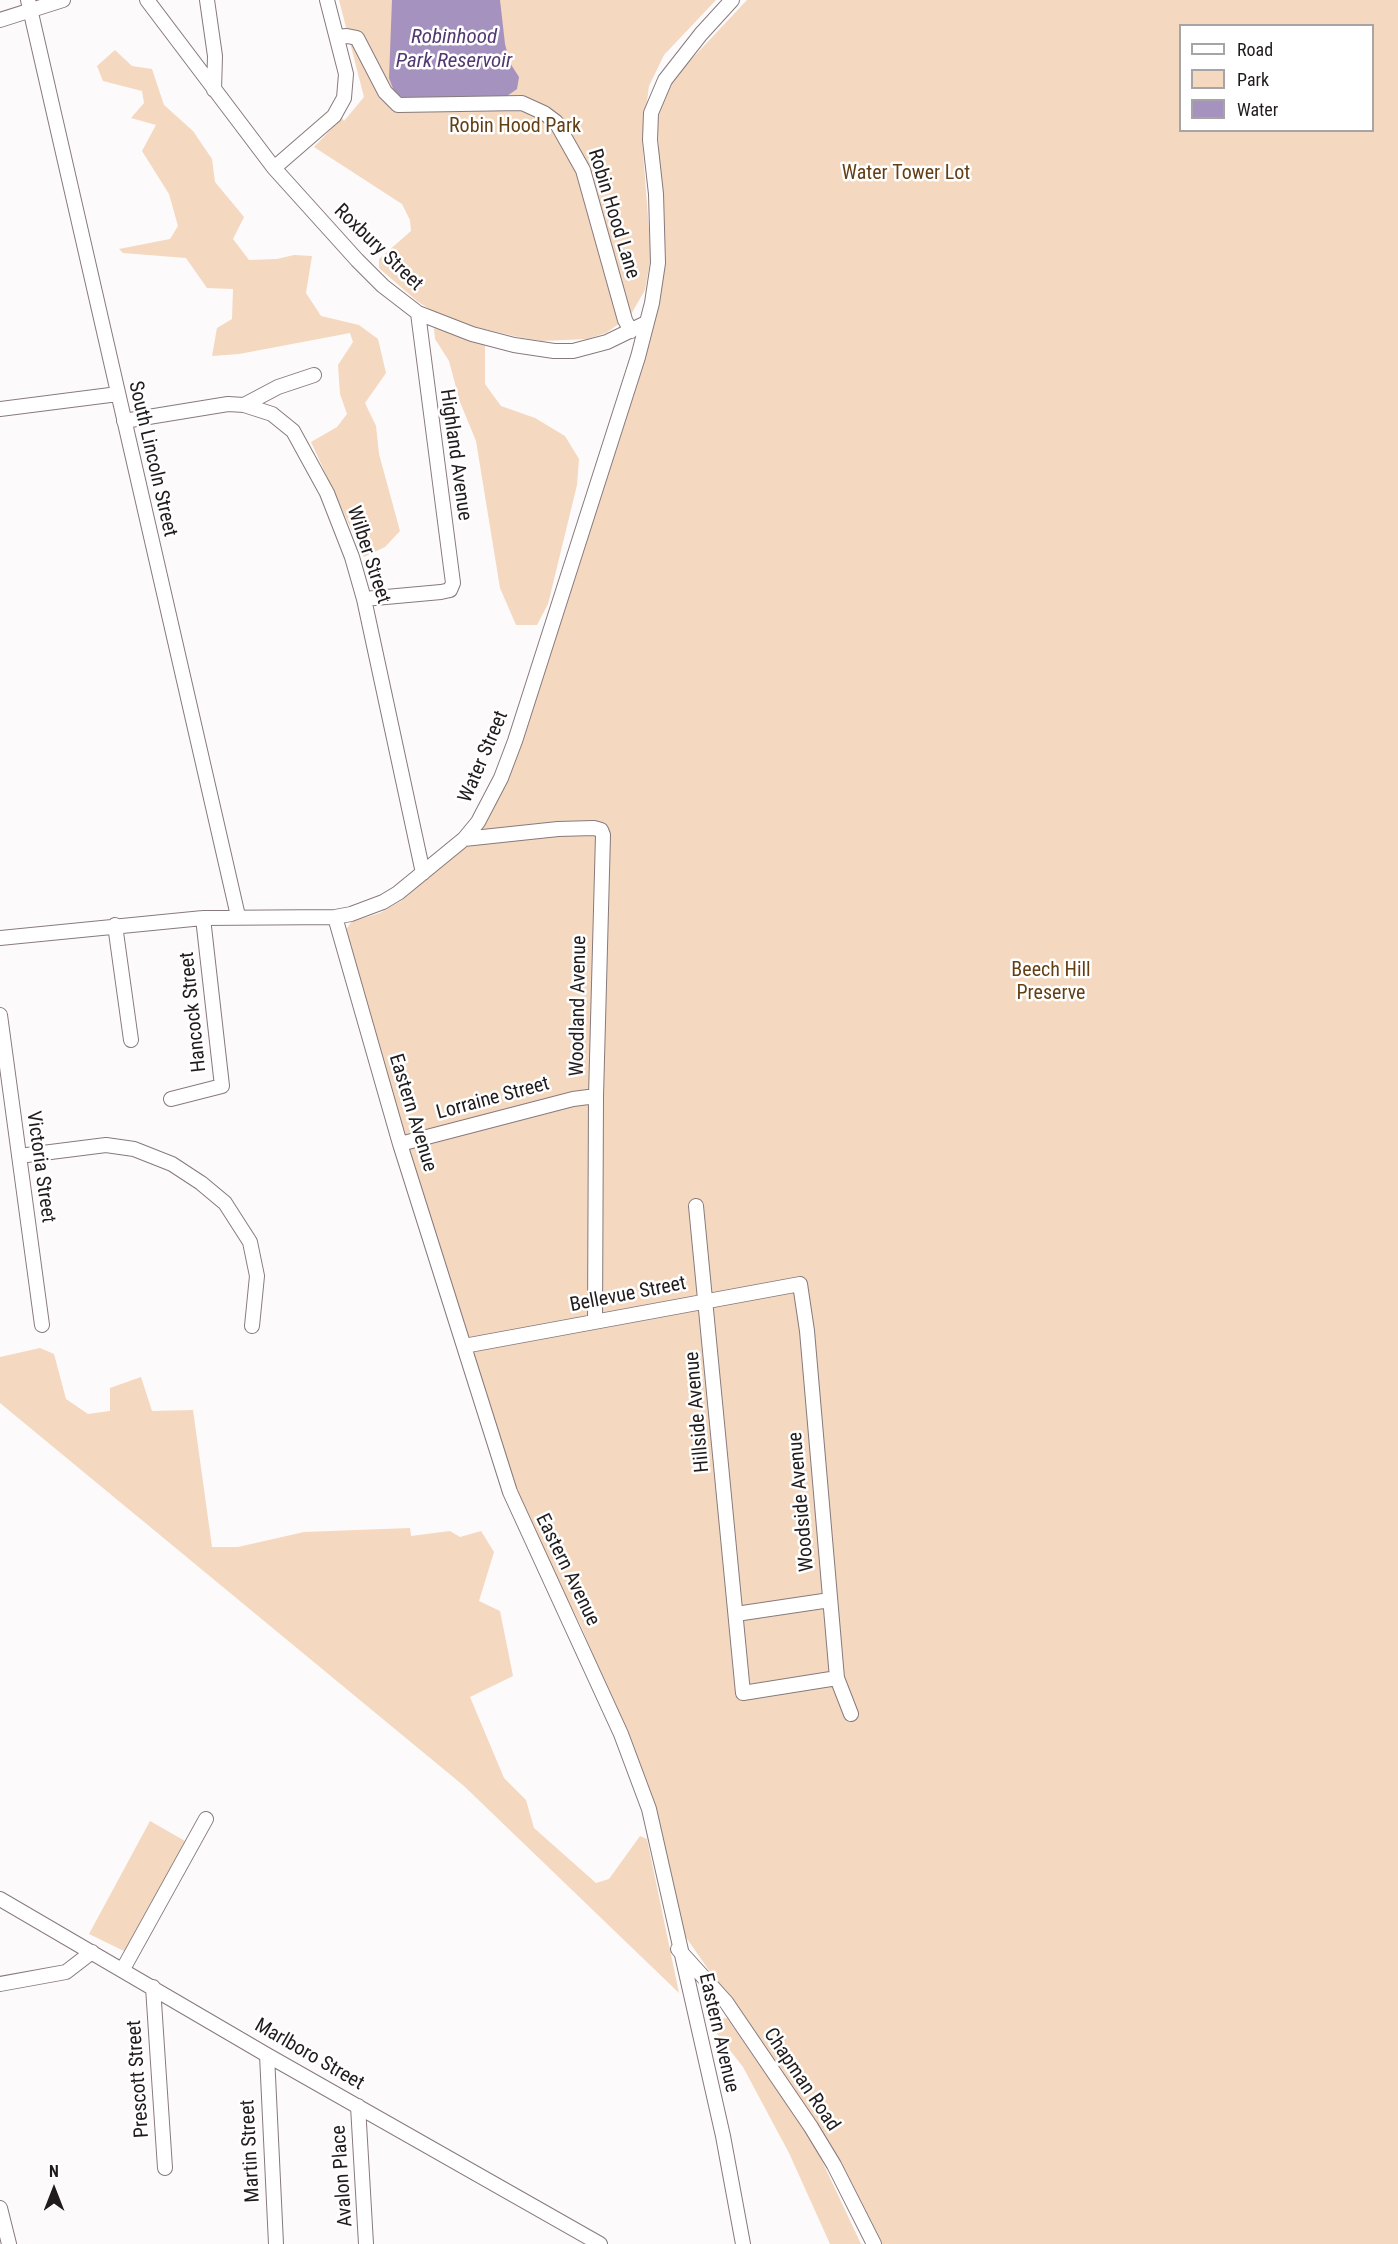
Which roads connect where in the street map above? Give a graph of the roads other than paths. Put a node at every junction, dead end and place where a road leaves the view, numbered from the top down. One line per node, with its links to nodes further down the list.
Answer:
1 (63, 0): 6 (street)
2 (147, 0): 9 (street, Roxbury Street)
3 (207, 0): 9 (street)
4 (327, 0): 8 (street)
5 (732, 0): 12 (street)
6 (30, 5): 7 (street); 15 (street, South Lincoln Street)
7 (0, 20)
8 (337, 38): 10 (street); 13 (street, Robin Hood Lane)
9 (214, 90): 10 (street, Roxbury Street)
10 (274, 168): 11 (street, Roxbury Street)
11 (418, 313): 13 (street, Roxbury Street); 19 (street, Highland Avenue)
12 (646, 322): 13 (street, Roxbury Street); 20 (street, Water Street)
13 (632, 331)
14 (314, 375): 16 (street)
15 (118, 394): 17 (street); 18 (street, South Lincoln Street)
16 (244, 405): 18 (street, Wilber Street); 19 (street, Wilber Street)
17 (0, 409)
18 (124, 421): 22 (street, South Lincoln Street)
19 (364, 599): 21 (street, Wilber Street)
20 (464, 839): 21 (street, Water Street); 29 (street, Woodland Avenue)
21 (423, 873): 23 (street, Water Street)
22 (238, 916): 23 (street, Water Street); 24 (street, Water Street)
23 (335, 917): 31 (street, Eastern Avenue)
24 (203, 918): 25 (street, Water Street); 30 (street, Hancock Street)
25 (115, 925): 26 (street, Water Street); 28 (street)
26 (0, 938)
27 (0, 1015): 32 (street, Victoria Street)
28 (131, 1040)
29 (596, 1096): 31 (street, Lorraine Street); 36 (street, Woodland Avenue)
30 (171, 1099)
31 (400, 1144): 39 (street, Eastern Avenue)
32 (19, 1156): 37 (street, Victoria Street); 38 (street)
33 (696, 1206): 35 (street, Hillside Avenue)
34 (800, 1284): 35 (street, Bellevue Street); 40 (street, Woodside Avenue)
35 (707, 1300): 36 (street, Bellevue Street); 41 (street, Hillside Avenue)
36 (595, 1321): 39 (street, Bellevue Street)
37 (42, 1324)
38 (252, 1326)
39 (464, 1346): 46 (street, Eastern Avenue)
40 (830, 1600): 41 (street); 42 (street, Woodside Avenue)
41 (736, 1614): 42 (street, Hillside Avenue)
42 (837, 1678): 43 (street, Woodside Avenue)
43 (852, 1714)
44 (206, 1819): 48 (street)
45 (0, 1899): 47 (street, Marlboro Street)
46 (678, 1949): 59 (street, Eastern Avenue); 60 (street, Chapman Road)
47 (92, 1952): 48 (street, Marlboro Street); 49 (street)
48 (123, 1969): 50 (street, Marlboro Street)
49 (0, 1984)
50 (153, 1987): 51 (street, Marlboro Street); 53 (street, Prescott Street)
51 (267, 2055): 52 (street, Marlboro Street); 56 (street, Martin Street)
52 (358, 2106): 57 (street, Avalon Place); 58 (street, Marlboro Street)
53 (165, 2168)
54 (0, 2208): 55 (street)
55 (9, 2244)
56 (276, 2244)
57 (366, 2244)
58 (600, 2244)
59 (743, 2244)
60 (874, 2244)

